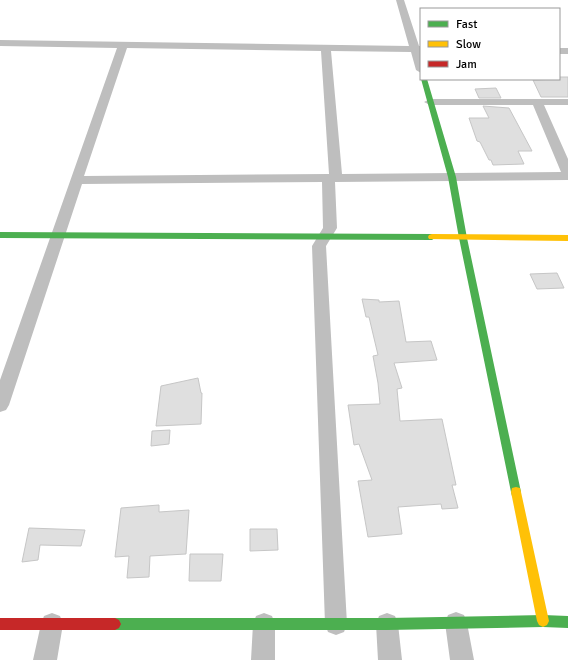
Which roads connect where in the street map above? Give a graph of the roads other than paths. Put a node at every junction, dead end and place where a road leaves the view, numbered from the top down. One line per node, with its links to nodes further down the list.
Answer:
1 (400, 0): 5 (street)
2 (0, 43): 3 (street)
3 (123, 44): 4 (street); 15 (street)
4 (326, 48): 5 (street); 14 (street)
5 (418, 49): 6 (street)
6 (420, 63)
7 (424, 80): 8 (street)
8 (430, 102): 9 (street); 12 (street)
9 (537, 102): 10 (street); 11 (street)
10 (568, 102)
11 (568, 173)
12 (452, 176): 13 (street); 14 (street); 19 (street)
13 (568, 176)
14 (332, 178): 15 (street); 18 (street)
15 (76, 180): 17 (street)
16 (0, 235): 17 (street)
17 (58, 235): 18 (street); 21 (street)
18 (326, 236): 19 (street); 28 (street)
19 (463, 238): 20 (street); 22 (street)
20 (568, 238)
21 (0, 405)
22 (543, 621): 23 (street); 24 (street)
23 (568, 622)
24 (456, 623): 29 (street); 33 (street)
25 (0, 624): 26 (street)
26 (52, 624): 27 (street); 30 (street)
27 (264, 624): 28 (street); 31 (street)
28 (336, 624): 29 (street)
29 (387, 624): 32 (street)
30 (45, 660)
31 (263, 660)
32 (390, 660)
33 (462, 660)

